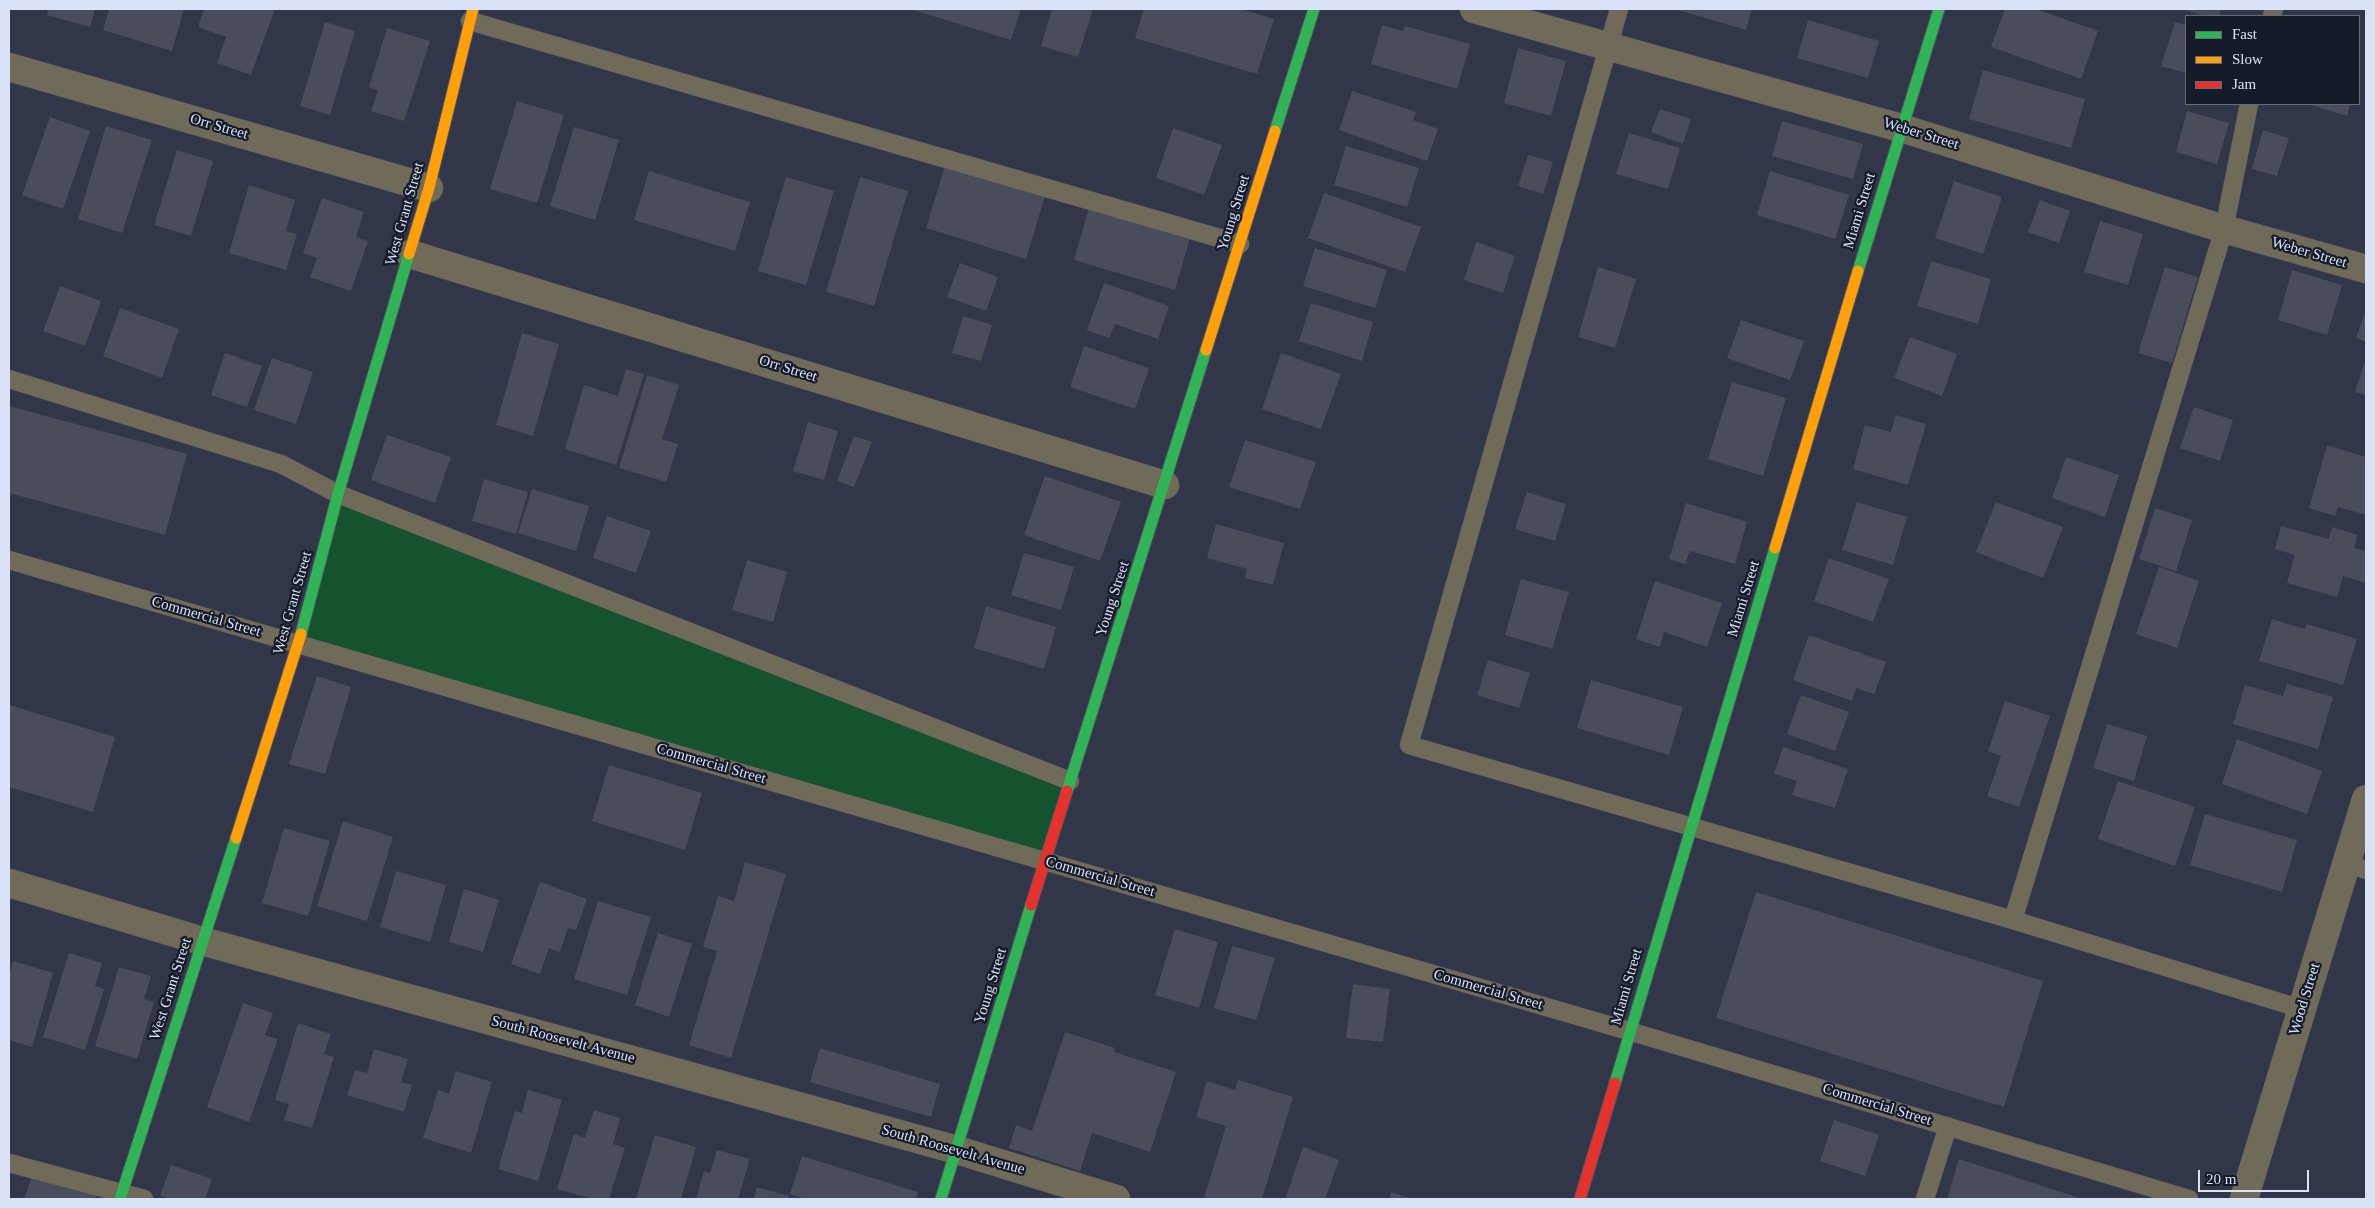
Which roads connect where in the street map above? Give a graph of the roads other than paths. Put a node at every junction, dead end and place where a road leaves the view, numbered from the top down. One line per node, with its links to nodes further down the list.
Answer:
1 (1314, 9): 12 (street, Young Street)
2 (1474, 9): 6 (street, Weber Street)
3 (1619, 9): 6 (lane)
4 (1939, 9): 9 (street, Miami Street)
5 (472, 15): 10 (street, West Grant Street); 12 (lane)
6 (1608, 46): 9 (street, Weber Street); 22 (lane)
7 (9, 67): 10 (street, Orr Street)
8 (2249, 105): 11 (lane)
9 (1901, 128): 11 (street, Weber Street); 22 (street, Miami Street)
10 (429, 188): 13 (street, West Grant Street)
11 (2224, 228): 14 (street, Weber Street); 26 (lane)
12 (1240, 244): 16 (street, Young Street)
13 (410, 254): 16 (street, Orr Street); 17 (street, West Grant Street)
14 (2366, 269)
15 (9, 379): 17 (lane)
16 (1165, 485): 20 (street, Young Street)
17 (338, 494): 19 (street, West Grant Street); 20 (lane)
18 (9, 560): 19 (lane, Commercial Street)
19 (298, 644): 23 (lane, Commercial Street); 27 (street, West Grant Street)
20 (1070, 781): 23 (street, Young Street)
21 (2366, 799): 24 (street, Wood Street)
22 (1690, 827): 26 (lane); 29 (street, Miami Street)
23 (1045, 861): 29 (lane, Commercial Street); 31 (street, Young Street)
24 (2356, 867): 28 (street, Wood Street)
25 (9, 883): 27 (street, South Roosevelt Avenue)
26 (2013, 920): 28 (lane)
27 (202, 940): 31 (street, South Roosevelt Avenue); 33 (street, West Grant Street)
28 (2302, 1009): 40 (street, Wood Street)
29 (1629, 1031): 30 (lane, Commercial Street); 37 (street, Miami Street)
30 (1948, 1126): 38 (lane); 39 (lane, Commercial Street)
31 (957, 1150): 35 (street, Young Street); 36 (street, South Roosevelt Avenue)
32 (9, 1163): 33 (lane)
33 (121, 1196): 34 (lane)
34 (144, 1199)
35 (941, 1199)
36 (1116, 1199)
37 (1580, 1199)
38 (1925, 1199)
39 (2189, 1199)
40 (2244, 1199)

